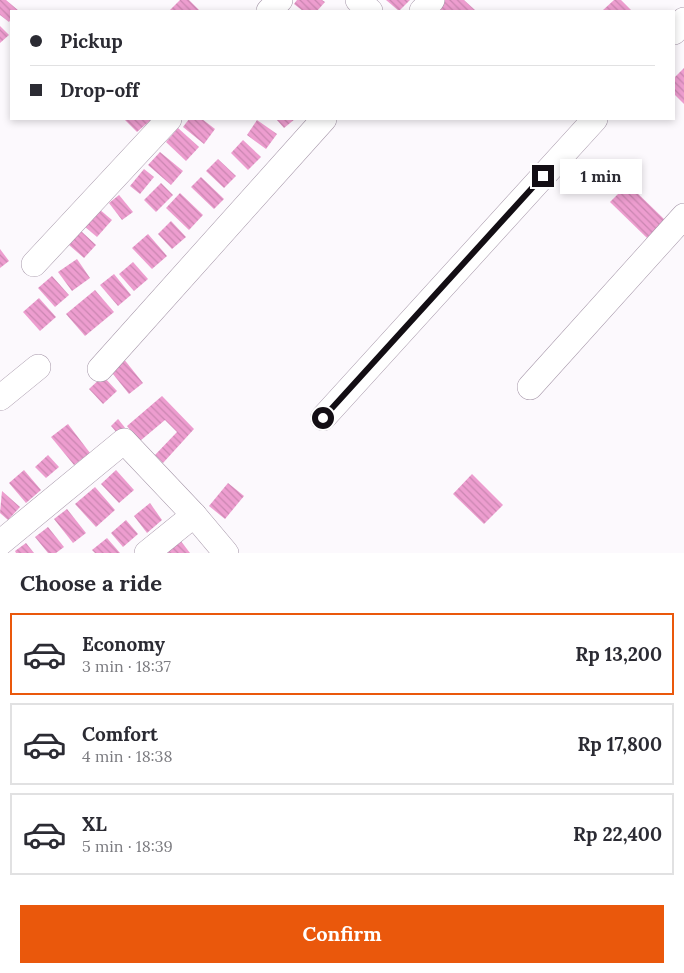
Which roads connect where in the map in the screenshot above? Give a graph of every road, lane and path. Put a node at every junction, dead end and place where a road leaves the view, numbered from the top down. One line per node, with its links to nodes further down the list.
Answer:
1 (280, 0): 4 (street)
2 (358, 0): 5 (street)
3 (432, 0): 6 (street)
4 (270, 10)
5 (369, 10)
6 (423, 10)
7 (684, 20): 8 (street)
8 (675, 31)
9 (168, 120): 13 (street)
10 (323, 120): 15 (street)
11 (594, 120): 18 (street)
12 (684, 216): 16 (street)
13 (34, 264)
14 (38, 366): 17 (street)
15 (100, 369)
16 (530, 387)
17 (0, 398)
18 (323, 418)
19 (194, 515): 20 (street); 21 (street); 22 (street)
20 (0, 543)
21 (147, 553)
22 (226, 553)

